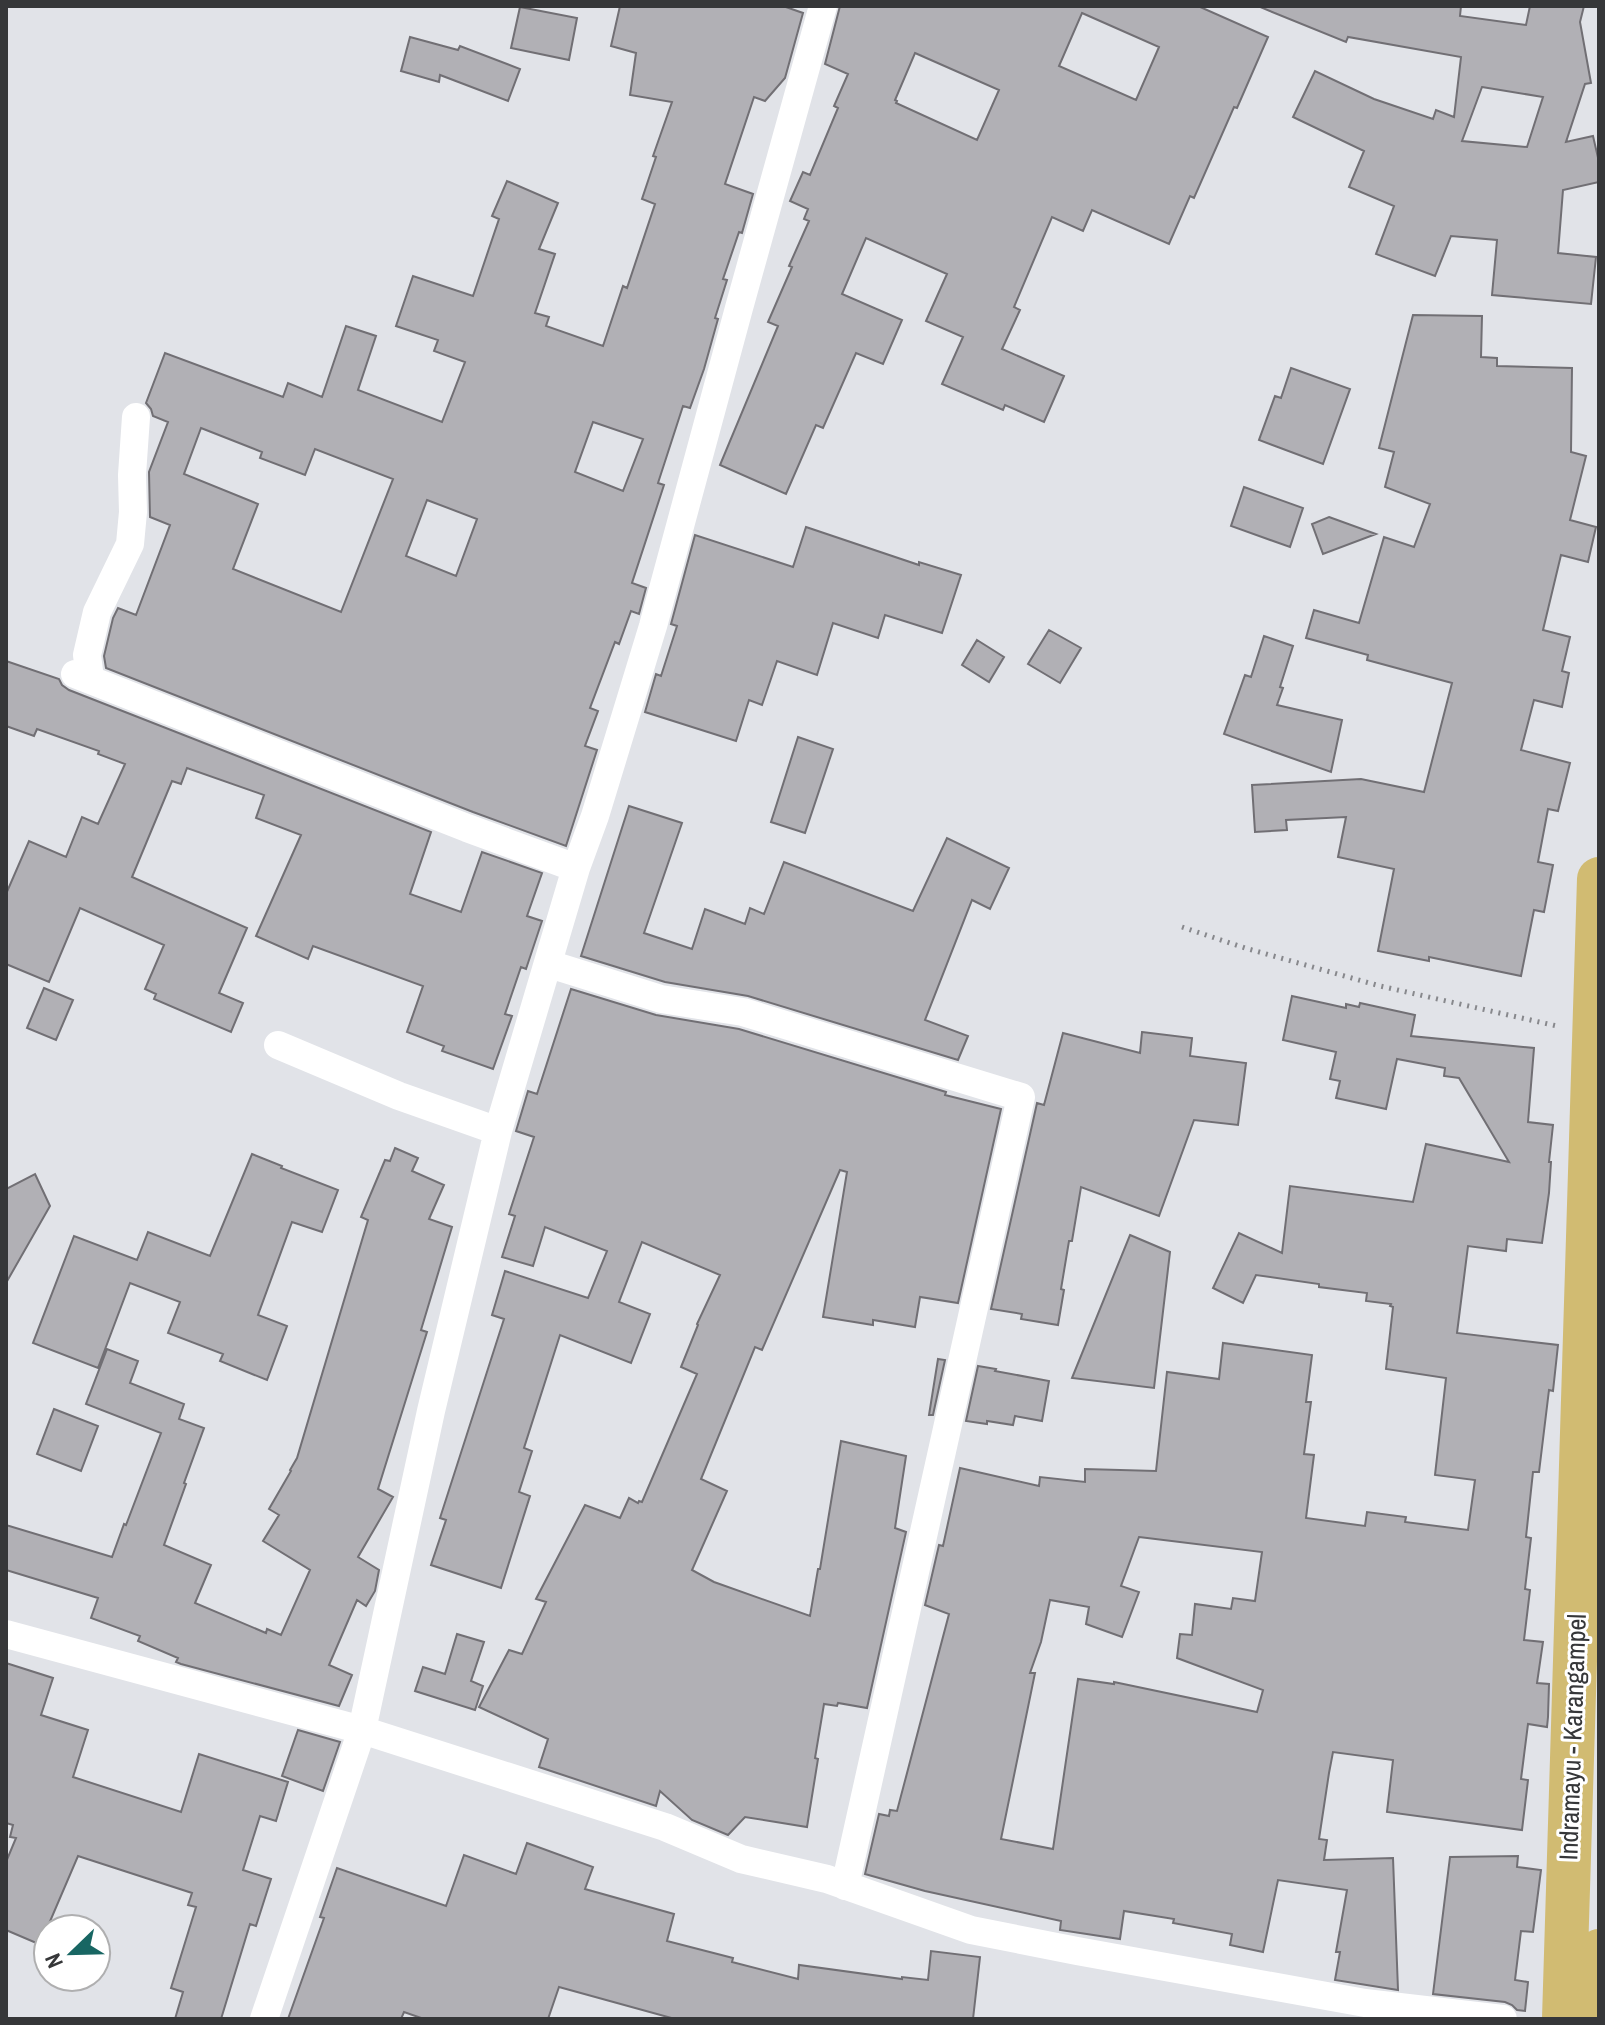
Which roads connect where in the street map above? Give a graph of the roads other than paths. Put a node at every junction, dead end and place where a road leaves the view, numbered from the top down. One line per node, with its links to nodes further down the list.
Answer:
1 (823, 6): 3 (street)
2 (136, 417): 3 (street)
3 (576, 868): 5 (street)
4 (1599, 879): 14 (main road, Indramayu - Karangampel)
5 (549, 964): 7 (street); 10 (street)
6 (278, 1045): 7 (street)
7 (498, 1131): 9 (street)
8 (6, 1634): 9 (street)
9 (362, 1730): 10 (street); 12 (street)
10 (845, 1886): 13 (street)
11 (1599, 1951): 15 (main road)
12 (264, 2019)
13 (1503, 2019)
14 (1564, 2019)
15 (1597, 2019)

